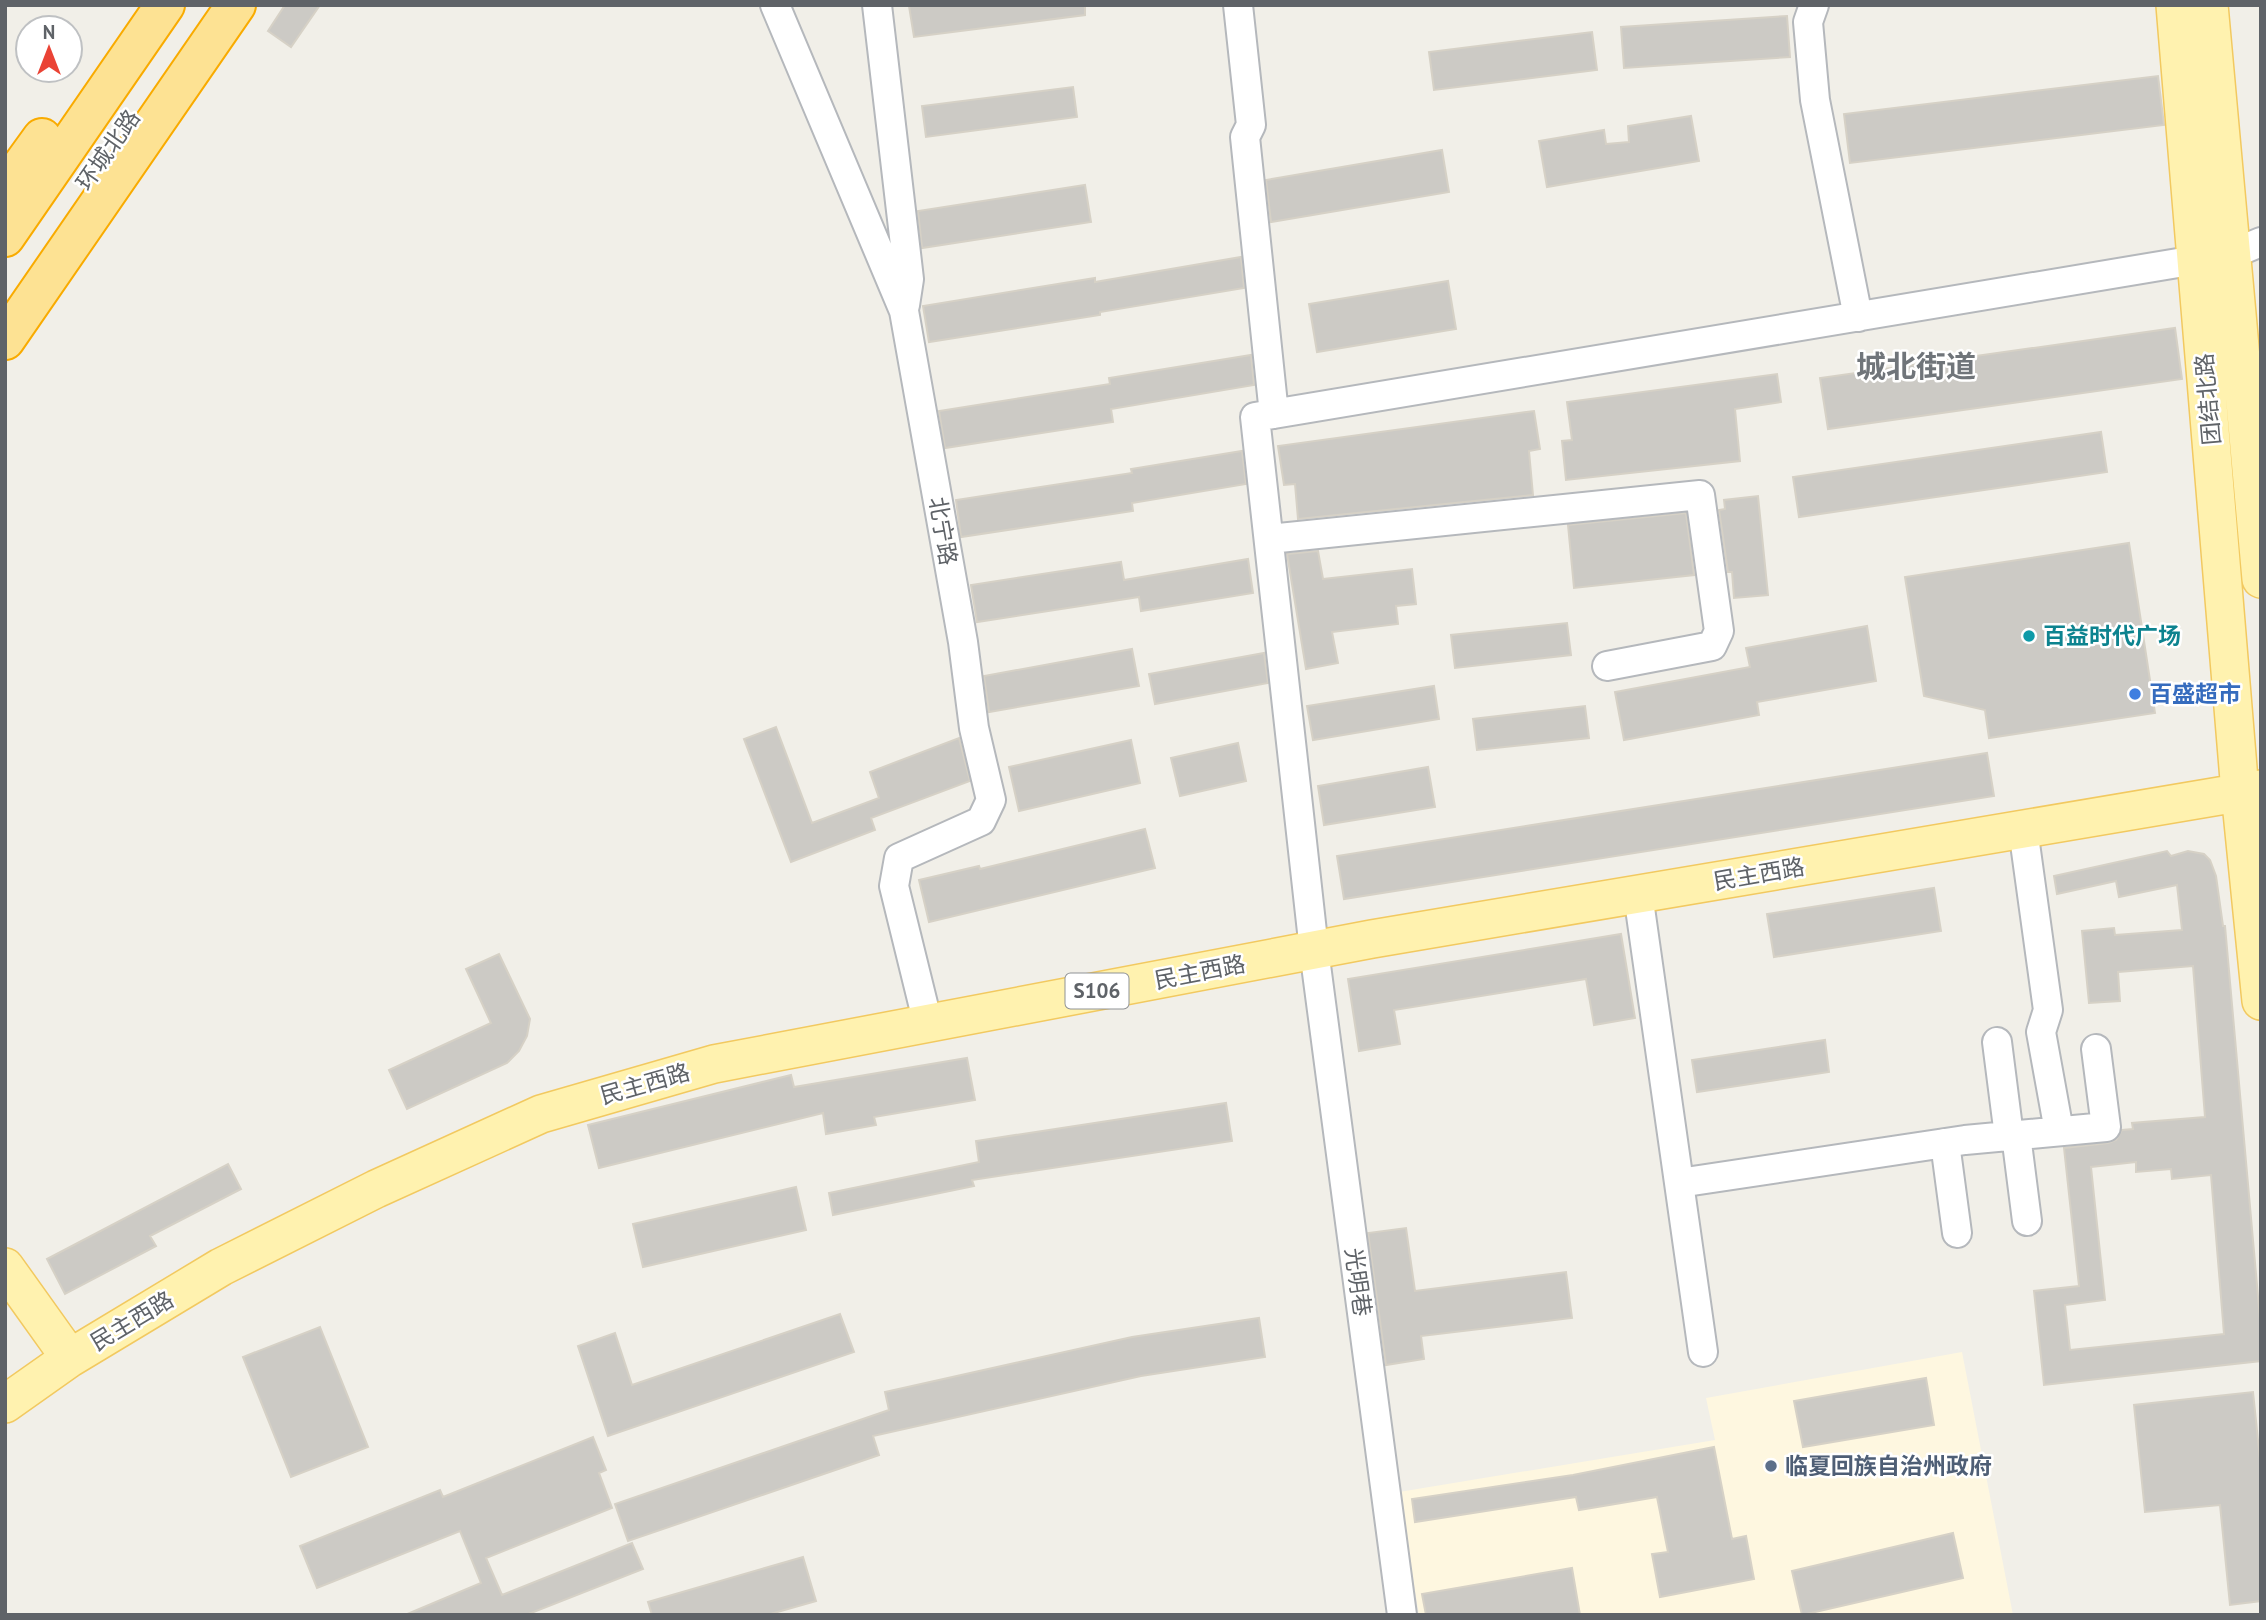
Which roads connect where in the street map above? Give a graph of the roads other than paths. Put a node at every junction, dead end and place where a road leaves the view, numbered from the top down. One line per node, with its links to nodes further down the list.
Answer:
1 (137, 5): 11 (highway)
2 (165, 5): 12 (highway, 环城北路)
3 (211, 5): 15 (highway, 环城北路)
4 (236, 5): 18 (highway)
5 (775, 5): 16 (street, 北宁路)
6 (877, 5): 16 (street)
7 (1238, 5): 19 (street)
8 (1814, 5): 17 (street)
9 (2175, 5): 14 (main road, 团结北路)
10 (2209, 5): 13 (main road, 团结北路)
11 (5, 189)
12 (5, 237)
13 (2246, 248): 14 (street); 21 (main road, 团结北路)
14 (2196, 260): 17 (street); 23 (main road, 团结北路)
15 (5, 296)
16 (904, 311): 28 (street, 北宁路)
17 (1858, 317): 19 (street)
18 (5, 340)
19 (1274, 414): 20 (street, 光明巷)
20 (1269, 539): 22 (street); 26 (street, 光明巷)
21 (2261, 579)
22 (1607, 666)
23 (2250, 791): 24 (main road, 民主西路 / S106); 27 (main road, 团结北路)
24 (2023, 829): 25 (main road, 民主西路 / S106); 31 (street)
25 (1637, 894): 26 (main road, 民主西路 / S106); 34 (street)
26 (1314, 950): 28 (main road, 民主西路 / S106); 41 (street, 光明巷)
27 (2261, 1001)
28 (928, 1024): 39 (main road, 民主西路 / S106)
29 (1997, 1042): 32 (street)
30 (2096, 1049): 31 (street)
31 (2059, 1131): 32 (street)
32 (2013, 1136): 33 (street); 35 (street)
33 (1945, 1143): 34 (street); 36 (street)
34 (1679, 1183): 38 (street)
35 (2028, 1221)
36 (1957, 1233)
37 (5, 1267): 39 (main road)
38 (1703, 1352)
39 (70, 1358): 40 (main road, 民主西路 / S106)
40 (5, 1405)
41 (1402, 1615)

